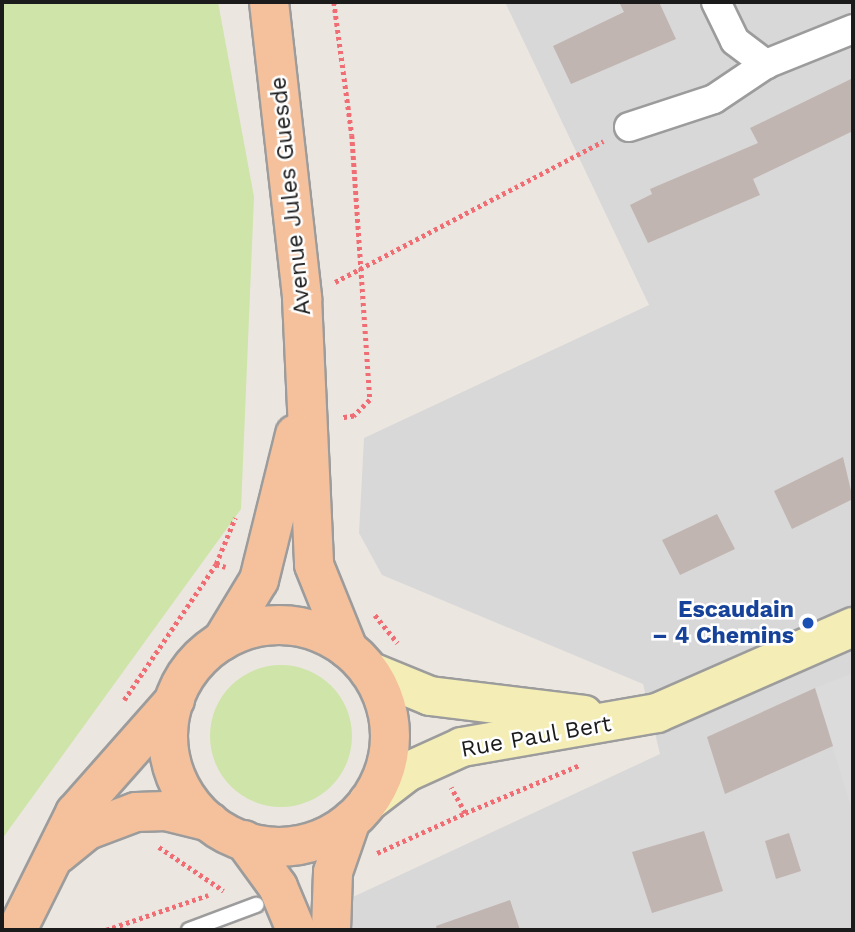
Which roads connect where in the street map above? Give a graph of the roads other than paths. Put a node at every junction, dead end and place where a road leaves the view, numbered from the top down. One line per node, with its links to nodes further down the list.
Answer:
1 (269, 2): 6 (main road, Avenue Jules Guesde)
2 (716, 2): 4 (street)
3 (853, 29): 4 (street)
4 (766, 64): 5 (street)
5 (629, 127)
6 (304, 390): 8 (main road, Avenue Jules Guesde); 9 (main road, Avenue Jules Guesde)
7 (853, 627): 11 (street, Rue Paul Bert)
8 (222, 641): 9 (main road); 10 (main road)
9 (359, 660): 11 (street, Rue Paul Bert); 12 (main road)
10 (175, 700): 13 (main road); 15 (main road)
11 (635, 720): 12 (street, Rue Paul Bert)
12 (360, 811): 14 (main road); 20 (main road)
13 (210, 822): 14 (main road); 15 (main road)
14 (244, 840): 19 (main road)
15 (57, 856): 17 (main road)
16 (256, 905): 18 (lane)
17 (17, 930)
18 (189, 930)
19 (296, 930)
20 (331, 930)

